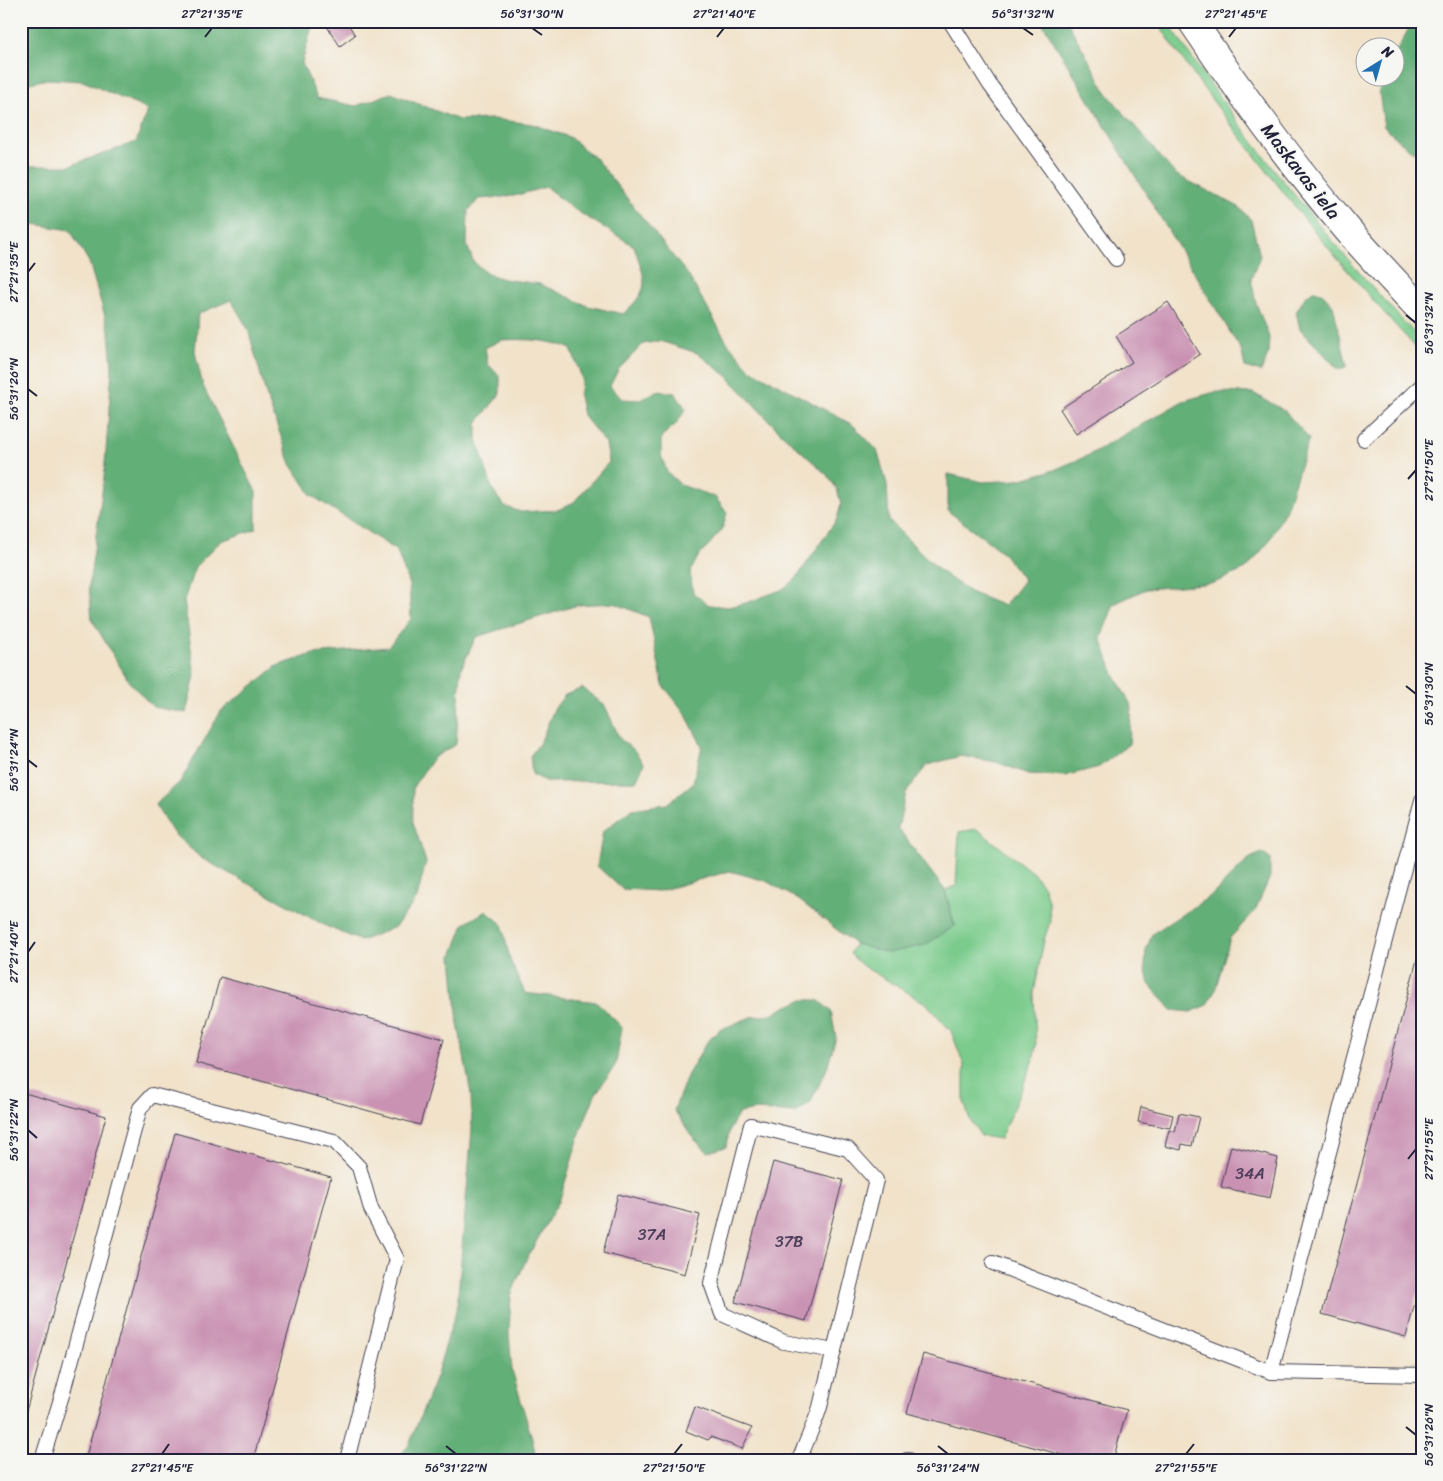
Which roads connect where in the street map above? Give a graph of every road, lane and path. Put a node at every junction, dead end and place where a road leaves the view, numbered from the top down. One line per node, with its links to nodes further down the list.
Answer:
1 (950, 21): 3 (lane)
2 (1192, 21): 4 (street, Maskavas iela)
3 (1116, 259)
4 (1422, 311)
5 (1422, 385): 6 (lane)
6 (1364, 439)
7 (1422, 800): 10 (lane)
8 (993, 1263): 10 (lane)
9 (834, 1351): 9 (lane); 14 (lane)
10 (1271, 1372): 11 (lane)
11 (1422, 1375)
12 (42, 1460): 13 (lane)
13 (347, 1460)
14 (800, 1460)

